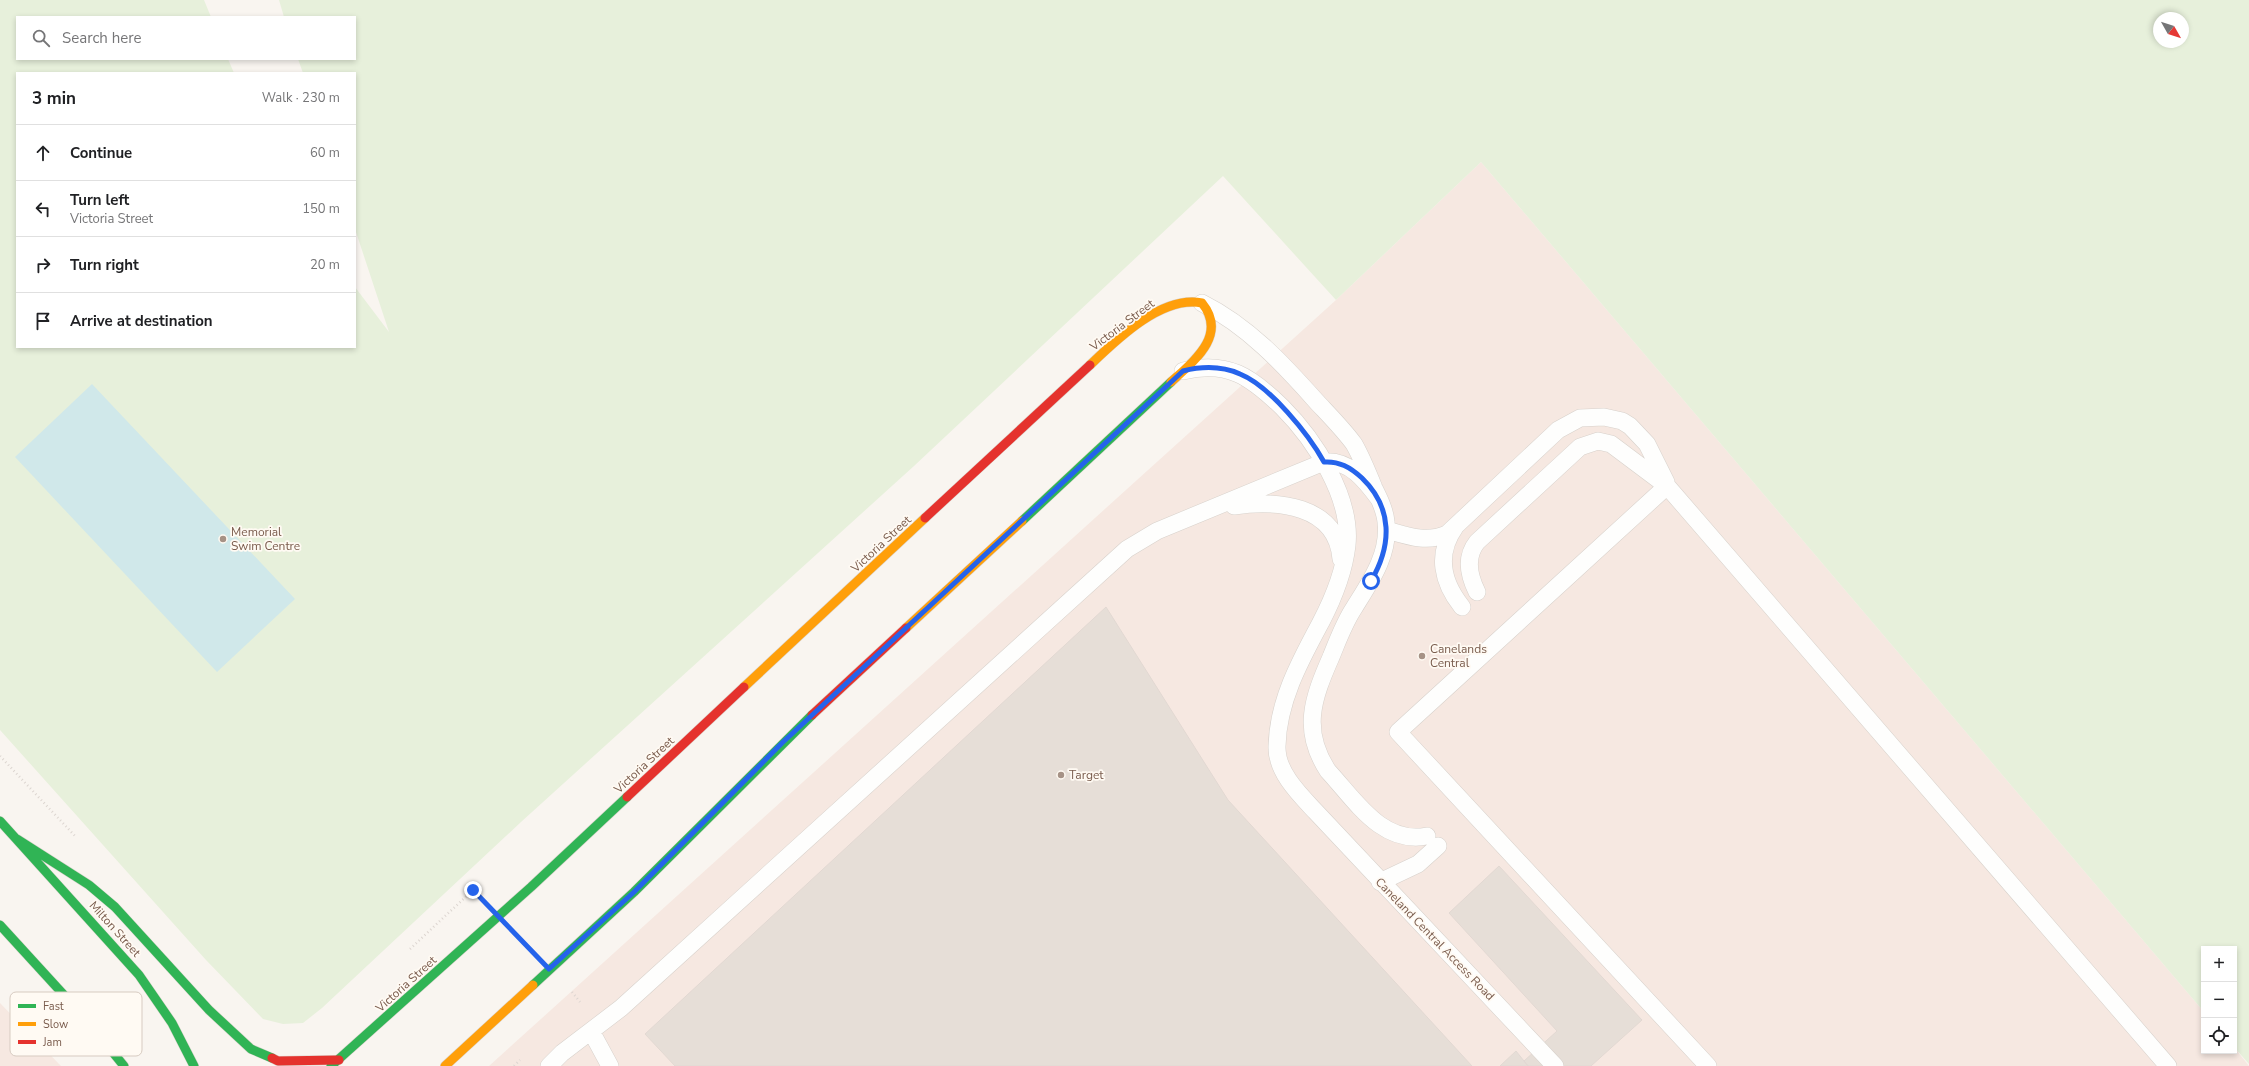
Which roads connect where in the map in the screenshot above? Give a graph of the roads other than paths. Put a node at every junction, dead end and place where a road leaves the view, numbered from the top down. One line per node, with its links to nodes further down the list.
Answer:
1 (1202, 303): 2 (street); 5 (lane); 19 (street, Victoria Street)
2 (1183, 371): 3 (lane); 23 (street)
3 (1324, 462): 5 (lane); 6 (lane); 9 (lane)
4 (1667, 486): 7 (lane); 10 (lane); 27 (lane); 28 (lane)
5 (1379, 498): 8 (lane)
6 (1214, 508): 9 (lane); 17 (lane)
7 (1456, 525): 8 (lane); 11 (lane)
8 (1387, 530): 14 (lane)
9 (1339, 579): 14 (lane, Caneland Central Access Road)
10 (1477, 592)
11 (1462, 607)
12 (0, 821): 13 (street, Milton Street)
13 (17, 839): 19 (street); 21 (street, Milton Street)
14 (1380, 882): 26 (lane, Caneland Central Access Road)
15 (0, 925): 16 (street)
16 (61, 992)
17 (591, 1031): 24 (lane); 25 (lane)
18 (116, 1056): 20 (street)
19 (339, 1060): 22 (street, Victoria Street)
20 (124, 1066)
21 (194, 1066)
22 (331, 1066)
23 (445, 1066)
24 (549, 1066)
25 (610, 1066)
26 (1555, 1066)
27 (1708, 1066)
28 (2168, 1066)

